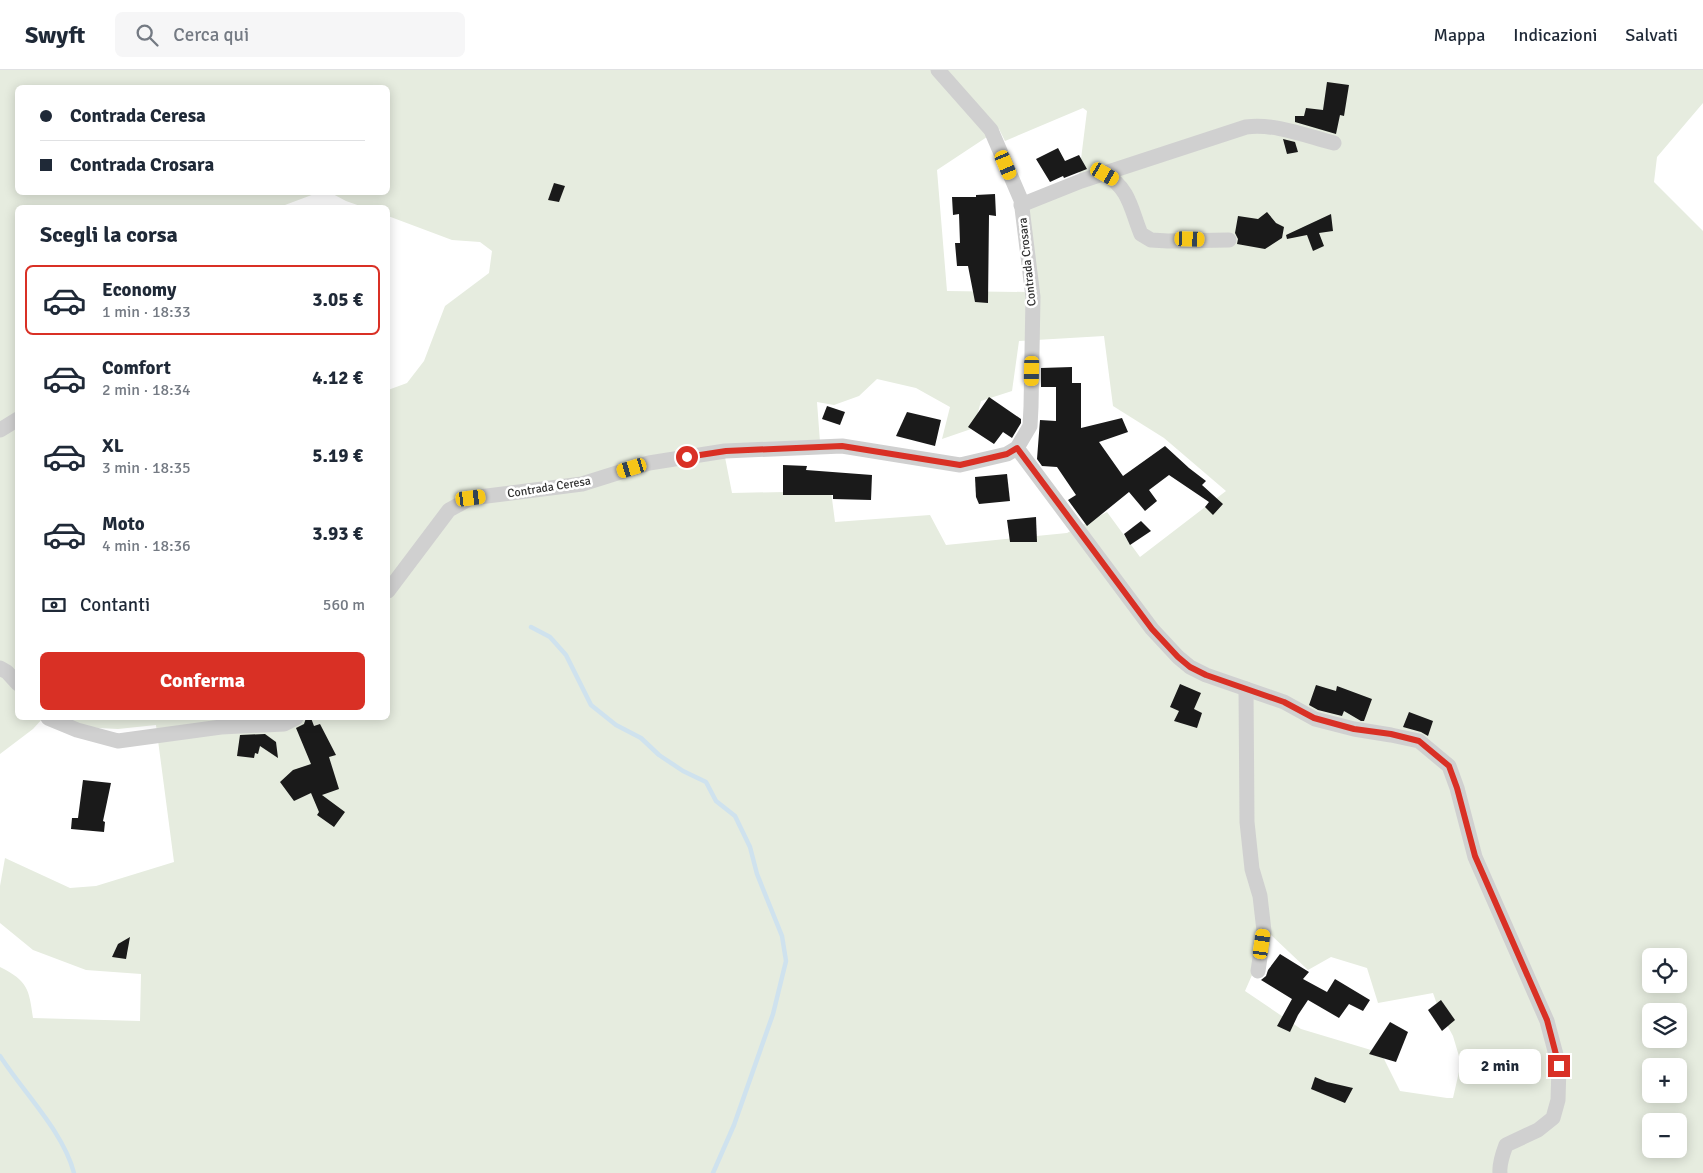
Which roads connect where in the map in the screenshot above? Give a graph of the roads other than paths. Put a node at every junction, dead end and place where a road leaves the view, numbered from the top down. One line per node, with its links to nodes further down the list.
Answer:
1 (938, 70): 4 (street, Contrada Crosara)
2 (1334, 143): 3 (street)
3 (1105, 174): 4 (street); 5 (street)
4 (1021, 205): 8 (street, Contrada Crosara)
5 (1229, 240)
6 (15, 421): 7 (street)
7 (0, 430)
8 (1017, 448): 9 (street, Contrada Ceresa); 12 (street)
9 (390, 587)
10 (0, 668): 11 (street)
11 (15, 681)
12 (1246, 689): 15 (street); 16 (street)
13 (53, 720): 14 (street)
14 (292, 720)
15 (1258, 971)
16 (1500, 1173)

